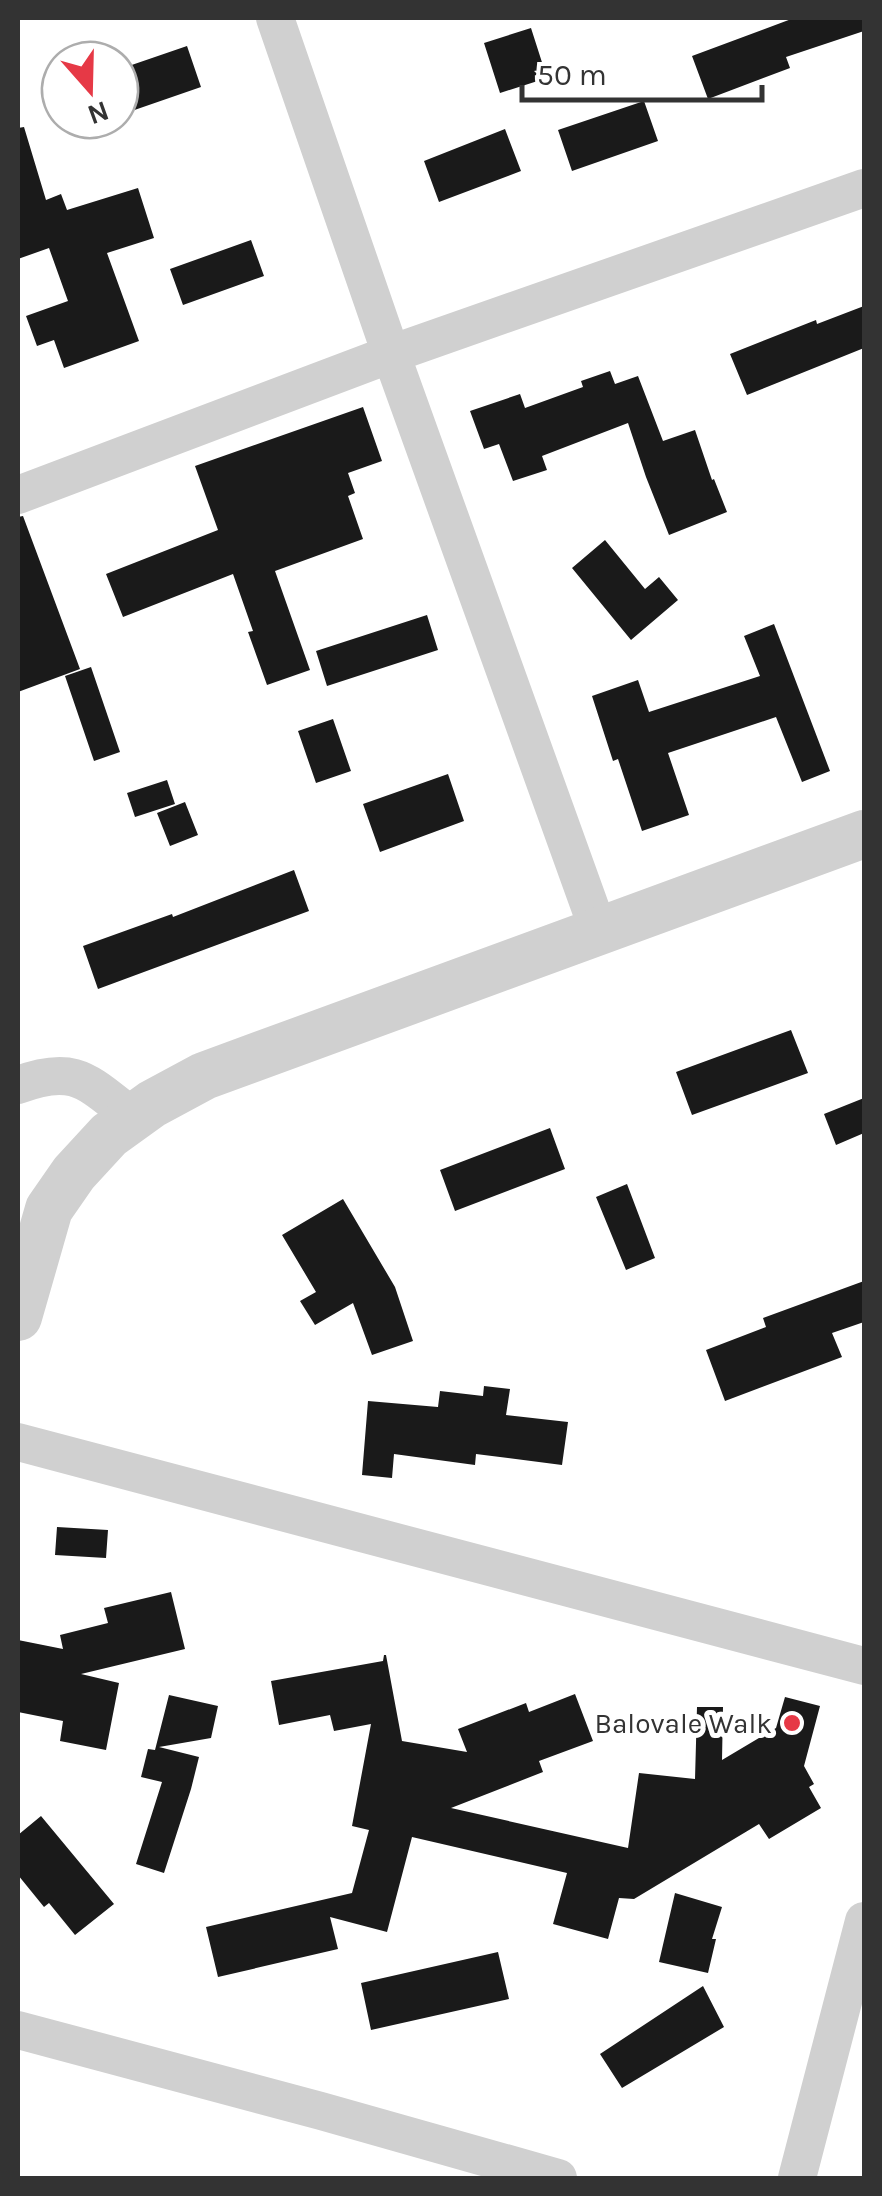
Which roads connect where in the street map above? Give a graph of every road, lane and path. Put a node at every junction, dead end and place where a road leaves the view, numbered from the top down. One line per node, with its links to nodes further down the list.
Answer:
1 (276, 18): 3 (street)
2 (864, 188): 3 (street)
3 (390, 354): 4 (street); 6 (street)
4 (18, 494)
5 (864, 834): 6 (street)
6 (600, 932): 8 (street)
7 (18, 1086): 8 (street)
8 (133, 1117): 9 (street)
9 (18, 1317)
10 (18, 1442): 11 (street)
11 (864, 1666)
12 (864, 1920): 15 (street)
13 (18, 2030): 14 (street)
14 (558, 2178)
15 (797, 2178)

